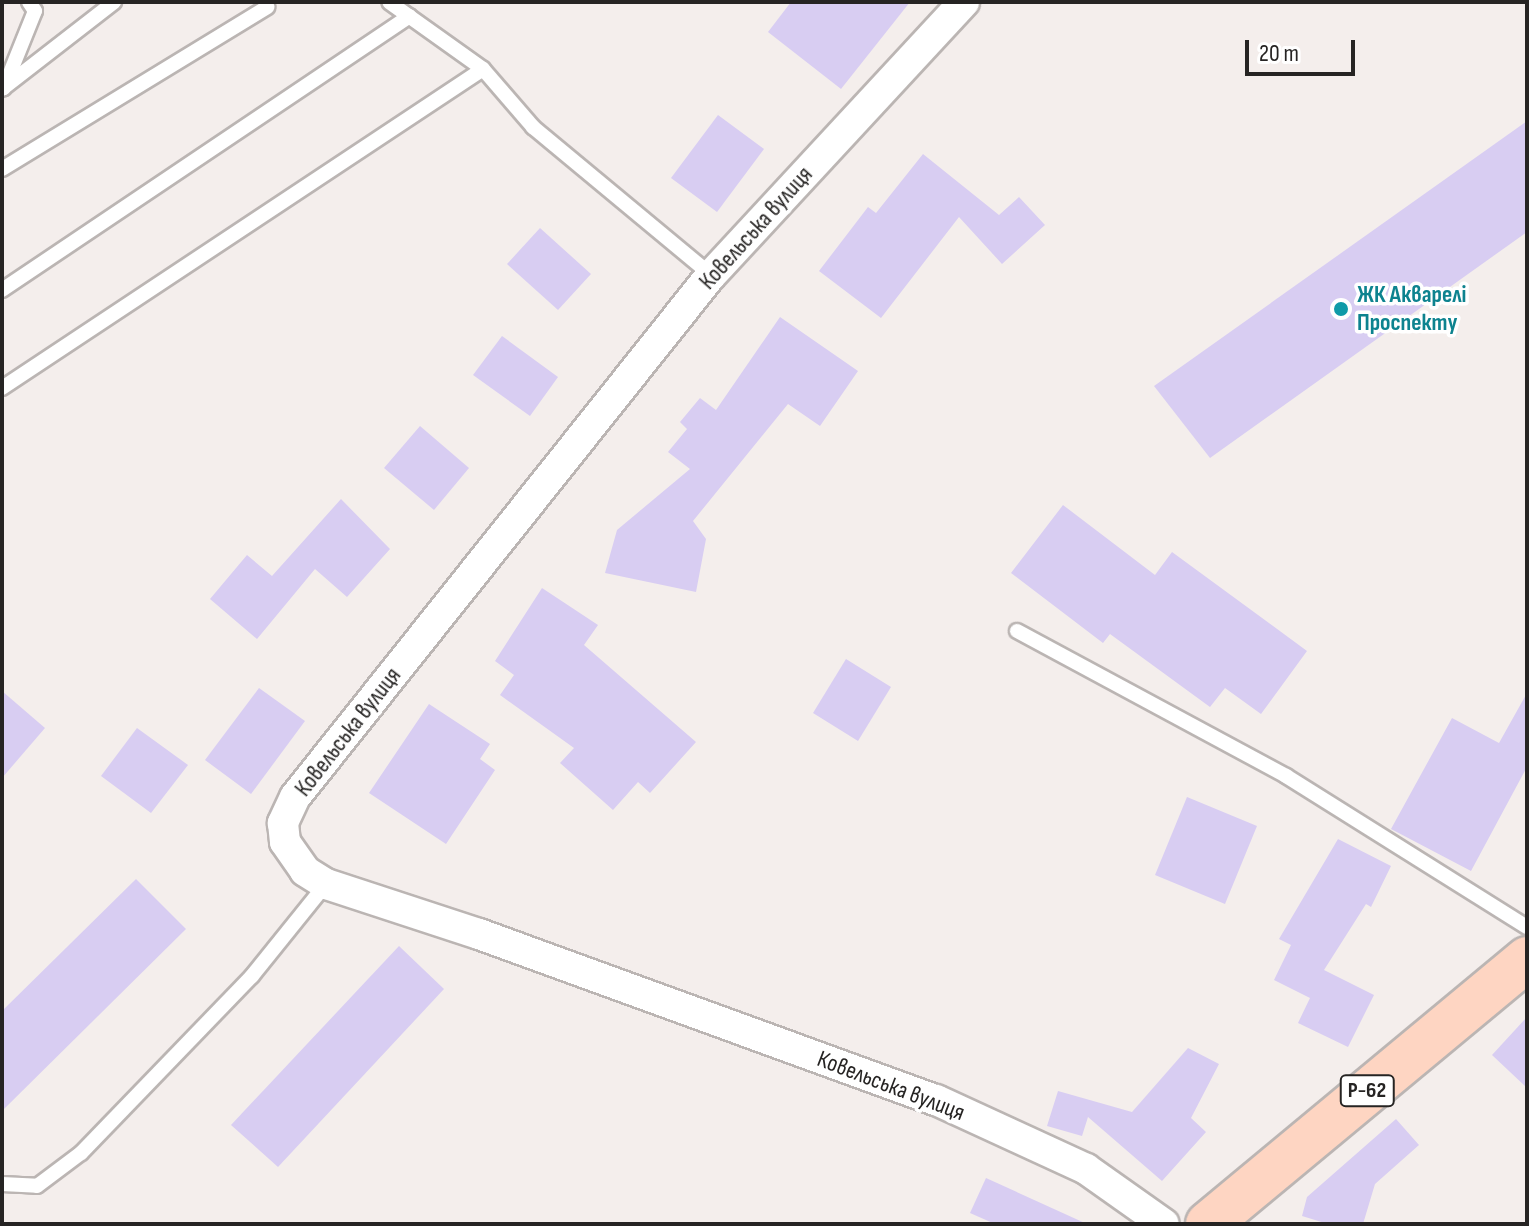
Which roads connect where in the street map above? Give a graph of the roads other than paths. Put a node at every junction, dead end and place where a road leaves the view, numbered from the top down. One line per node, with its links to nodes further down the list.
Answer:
1 (29, 2): 8 (lane)
2 (114, 2): 8 (lane)
3 (389, 2): 6 (lane)
4 (964, 2): 10 (street, Ковельська вулиця)
5 (267, 7): 9 (lane)
6 (409, 16): 7 (lane); 11 (lane)
7 (483, 69): 10 (lane); 12 (lane)
8 (2, 90)
9 (2, 169)
10 (711, 275): 14 (street, Ковельська вулиця)
11 (2, 290)
12 (2, 388)
13 (1017, 631): 15 (lane)
14 (326, 884): 17 (lane); 18 (street, Ковельська вулиця)
15 (1527, 927)
16 (1527, 959): 19 (main road, Р-62)
17 (2, 1184)
18 (1164, 1224)
19 (1208, 1224)

